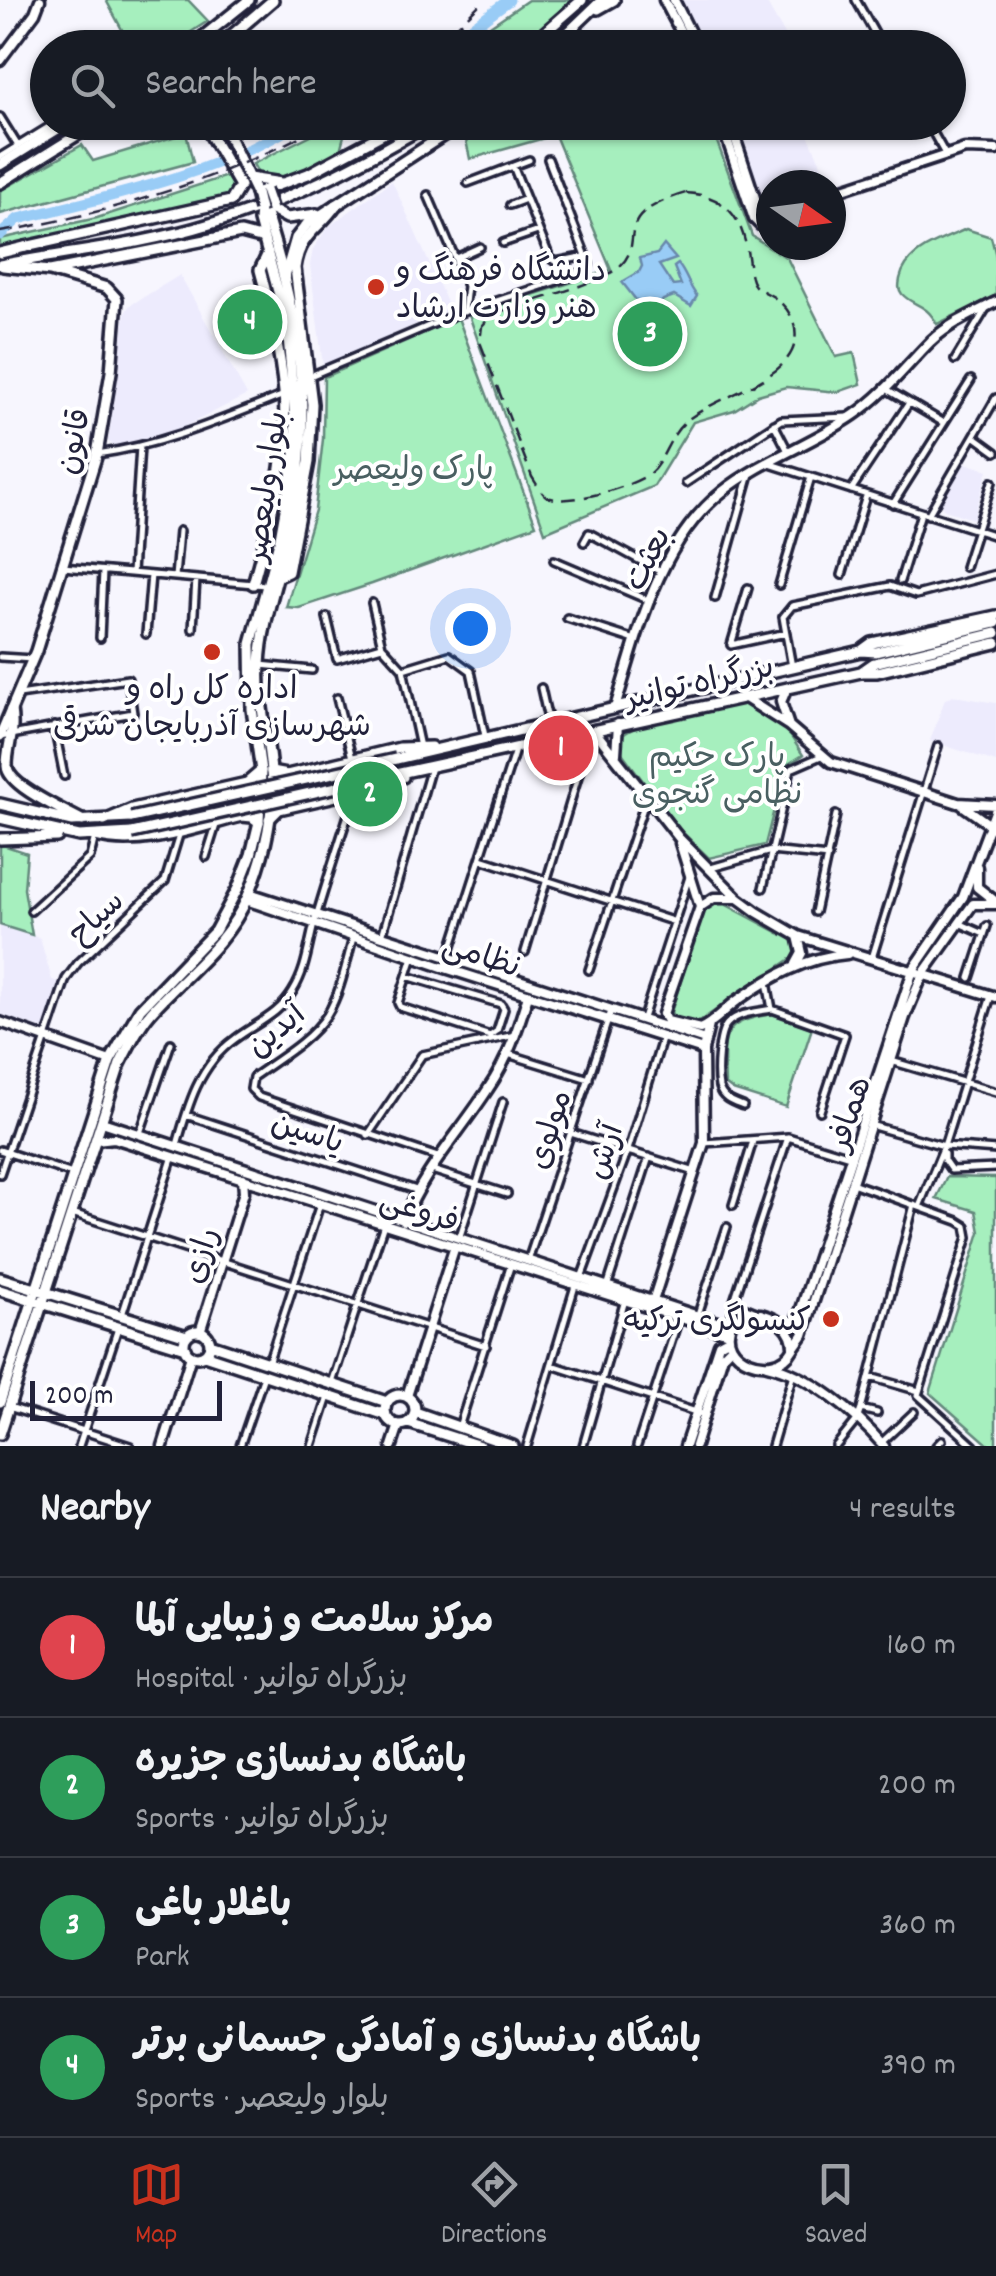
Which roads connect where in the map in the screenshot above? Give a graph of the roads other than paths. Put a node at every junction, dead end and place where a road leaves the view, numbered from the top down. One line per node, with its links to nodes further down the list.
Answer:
1 (40, 0): 18 (main road)
2 (249, 0): 11 (main road)
3 (273, 0): 12 (main road)
4 (582, 0): 13 (main road)
5 (602, 0): 10 (main road)
6 (614, 0): 10 (main road)
7 (664, 0): 15 (main road)
8 (674, 0): 16 (main road)
9 (856, 0): 17 (street)
10 (591, 12): 14 (main road)
11 (212, 30)
12 (238, 30)
13 (547, 30)
14 (572, 30)
15 (680, 30)
16 (689, 30)
17 (873, 30)
18 (0, 60)
19 (0, 117): 31 (street)
20 (30, 139): 31 (street)
21 (41, 140): 37 (main road)
22 (69, 140): 40 (main road)
23 (214, 140): 58 (main road)
24 (230, 140): 39 (main road)
25 (371, 140): 42 (main road)
26 (400, 140): 62 (main road)
27 (436, 140): 49 (main road)
28 (730, 140): 48 (main road)
29 (736, 140): 47 (main road)
30 (937, 140): 33 (street)
31 (18, 146): 34 (street)
32 (996, 150): 33 (main road)
33 (946, 156): 43 (main road)
34 (0, 157)
35 (548, 159): 60 (street)
36 (529, 160): 38 (street)
37 (0, 166)
38 (513, 166): 41 (street); 46 (street)
39 (249, 178): 42 (main road); 44 (main road)
40 (0, 183)
41 (468, 183)
42 (284, 184): 44 (main road)
43 (846, 188)
44 (260, 192): 51 (main road, bridge); 52 (main road, bridge)
45 (428, 195): 61 (street)
46 (526, 198): 50 (street); 53 (street)
47 (756, 198)
48 (756, 202)
49 (336, 205): 52 (main road); 68 (main road)
50 (510, 205)
51 (260, 210): 54 (main road); 55 (main road, بلوار ولیعصر); 64 (main road, بلوار ولیعصر)
52 (322, 214): 64 (main road)
53 (539, 231): 56 (street); 60 (street)
54 (241, 234): 55 (main road); 63 (main road)
55 (264, 239): 59 (main road, بلوار ولیعصر)
56 (503, 244)
57 (480, 248): 61 (street)
58 (0, 253)
59 (268, 253): 71 (main road); 109 (main road, بلوار ولیعصر)
60 (586, 256): 66 (street)
61 (456, 258): 66 (street)
62 (0, 266): 63 (main road)
63 (50, 270): 81 (main road, قانون)
64 (285, 276): 68 (main road, بلوار ولیعصر)
65 (992, 304): 67 (street); 70 (main road, بعثت)
66 (464, 312): 68 (street)
67 (954, 360)
68 (307, 377): 127 (main road, بلوار ولیعصر)
69 (971, 380): 75 (street)
70 (888, 390): 73 (street); 74 (main road, بعثت)
71 (284, 395): 78 (street); 107 (main road)
72 (996, 398): 77 (street)
73 (909, 403): 75 (street); 87 (street)
74 (851, 418): 76 (street); 79 (main road, بعثت)
75 (944, 422): 89 (street)
76 (774, 424): 79 (street); 86 (street)
77 (974, 436): 80 (street); 90 (street)
78 (140, 446): 81 (street); 100 (street)
79 (788, 450): 82 (main road, بعثت)
80 (996, 452)
81 (97, 454): 97 (main road, قانون)
82 (768, 463): 83 (main road, بعثت); 84 (street)
83 (750, 474): 99 (main road, بعثت); 111 (street)
84 (811, 477): 87 (street); 108 (street)
85 (992, 482): 91 (street)
86 (686, 483)
87 (851, 490): 88 (street)
88 (866, 496): 89 (street); 101 (street)
89 (893, 504): 90 (street)
90 (924, 514): 91 (street); 106 (street)
91 (977, 530): 93 (street); 96 (street)
92 (179, 532): 104 (street)
93 (996, 536)
94 (584, 542): 99 (street)
95 (554, 560): 112 (street)
96 (966, 566)
97 (64, 567): 98 (street); 126 (main road, قانون)
98 (103, 571): 100 (street); 121 (street)
99 (661, 572): 112 (main road, بعثت)
100 (132, 574): 103 (street)
101 (842, 574)
102 (996, 574): 118 (street)
103 (151, 575): 104 (street); 119 (street)
104 (176, 577): 105 (street)
105 (196, 579): 107 (street); 117 (street)
106 (900, 581)
107 (253, 584): 109 (street)
108 (779, 585)
109 (265, 586): 155 (main road, بلوار ولیعصر)
110 (748, 588): 118 (street)
111 (714, 598)
112 (650, 602): 122 (main road, بعثت)
113 (372, 604): 124 (street)
114 (327, 617): 124 (street)
115 (567, 618): 122 (street)
116 (996, 620): 128 (main road, بزرگراه توانیر)
117 (193, 629)
118 (786, 633): 128 (street)
119 (146, 634)
120 (996, 634): 131 (main road, بزرگراه توانیر)
121 (100, 638)
122 (636, 640): 137 (main road, بعثت)
123 (996, 643): 131 (main road)
124 (382, 646): 129 (street)
125 (0, 657): 126 (street)
126 (33, 659): 134 (main road, قانون)
127 (260, 664): 130 (street); 155 (main road, بلوار ولیعصر)
128 (792, 666): 137 (main road, بزرگراه توانیر)
129 (403, 669): 146 (street); 147 (street)
130 (312, 670)
131 (861, 672): 132 (main road, بزرگراه توانیر)
132 (788, 686): 135 (main road, بزرگراه توانیر); 142 (main road)
133 (540, 688): 139 (street)
134 (19, 694): 138 (main road, قانون); 141 (street)
135 (742, 696): 140 (main road, بزرگراه توانیر); 142 (main road)
136 (337, 698): 153 (street)
137 (615, 708): 139 (main road, بزرگراه توانیر)
138 (12, 710): 144 (main road); 145 (main road, قانون)
139 (549, 724): 146 (main road, بزرگراه توانیر)
140 (618, 724): 143 (main road, بزرگراه توانیر); 152 (main road)
141 (54, 726): 144 (street); 157 (street)
142 (789, 726): 151 (main road)
143 (593, 730): 150 (main road, بزرگراه توانیر); 152 (main road); 186 (street)
144 (14, 732): 145 (street); 170 (main road)
145 (0, 736)
146 (485, 738): 149 (main road, بزرگراه توانیر)
147 (420, 746): 149 (main road); 153 (main road)
148 (938, 746): 159 (street)
149 (444, 747): 171 (main road, بزرگراه توانیر, bridge)
150 (516, 748): 154 (main road, بزرگراه توانیر); 182 (street)
151 (821, 756): 159 (main road); 179 (street)
152 (617, 758): 160 (main road)
153 (352, 760): 156 (main road)
154 (429, 767): 164 (main road); 176 (main road, بزرگراه توانیر, bridge); 200 (street)
155 (266, 771): 156 (main road); 158 (main road); 169 (main road, بلوار ولیعصر)
156 (287, 775): 164 (main road)
157 (64, 776)
158 (236, 785): 167 (main road); 171 (main road)
159 (923, 793): 162 (main road); 206 (street)
160 (646, 798): 177 (main road); 190 (street)
161 (353, 799): 195 (street)
162 (958, 803): 165 (main road); 173 (main road)
163 (0, 804): 170 (main road, بزرگراه توانیر)
164 (293, 805): 169 (main road)
165 (996, 807): 173 (main road, همافر)
166 (836, 815): 181 (street)
167 (242, 816): 169 (main road); 172 (main road)
168 (0, 818): 175 (main road, بزرگراه توانیر)
169 (264, 820): 188 (main road, بلوار ولیعصر); 201 (main road, بلوار ولیعصر)
170 (84, 821): 171 (main road, بزرگراه توانیر)
171 (104, 821)
172 (217, 822): 174 (main road); 180 (street)
173 (990, 825): 183 (main road, همافر)
174 (181, 830): 176 (main road); 229 (street, سیاح)
175 (79, 836): 176 (main road, بزرگراه توانیر); 178 (main road)
176 (95, 836): 193 (street)
177 (679, 838): 184 (main road); 185 (main road)
178 (0, 839)
179 (772, 851): 181 (street); 184 (street); 187 (street)
180 (206, 857)
181 (828, 857): 194 (street)
182 (481, 859): 186 (street); 205 (street)
183 (977, 862): 191 (main road); 210 (main road, همافر)
184 (708, 869): 189 (main road)
185 (691, 872): 192 (main road); 196 (street)
186 (548, 881): 190 (street); 202 (street)
187 (763, 888)
188 (248, 896): 195 (main road, نظامی); 201 (main road, بلوار ولیعصر)
189 (738, 898): 192 (main road); 199 (main road)
190 (611, 902): 196 (street); 209 (street)
191 (996, 903): 197 (main road, همافر)
192 (700, 908): 222 (main road)
193 (31, 911)
194 (816, 912)
195 (316, 920): 198 (main road, نظامی); 241 (street)
196 (675, 922): 224 (street)
197 (958, 923): 211 (main road, همافر); 213 (street)
198 (355, 933): 200 (main road, نظامی); 246 (street, آیدین)
199 (798, 936): 203 (main road); 207 (main road)
200 (386, 941): 204 (main road, نظامی); 205 (main road, نظامی)
201 (206, 949): 233 (main road, بلوار ولیعصر); 242 (main road, بلوار ولیعصر)
202 (525, 952)
203 (850, 953): 206 (main road); 207 (main road)
204 (413, 957): 208 (main road, نظامی); 212 (street)
205 (449, 958): 208 (street); 216 (main road, نظامی)
206 (872, 958): 210 (main road)
207 (792, 967): 214 (main road)
208 (445, 968): 216 (main road, نظامی)
209 (589, 970)
210 (913, 970): 211 (main road); 234 (main road, همافر)
211 (924, 974): 219 (main road); 234 (main road, همافر)
212 (406, 976): 215 (street); 218 (street)
213 (970, 978)
214 (767, 982): 221 (street); 226 (main road)
215 (441, 986): 217 (street); 218 (street)
216 (530, 991): 223 (main road, نظامی); 228 (main road)
217 (436, 994)
218 (471, 995): 220 (street)
219 (994, 996): 236 (street)
220 (467, 1004)
221 (772, 1009): 239 (street); 240 (street)
222 (663, 1014): 226 (main road); 227 (main road)
223 (610, 1015): 224 (main road, نظامی); 227 (main road, نظامی); 235 (street, مولوی)
224 (642, 1021): 227 (main road, نظامی)
225 (0, 1022): 229 (main road)
226 (709, 1026): 231 (main road)
227 (662, 1031): 231 (main road, نظامی); 252 (street, آرش)
228 (516, 1035): 232 (main road); 246 (street)
229 (46, 1038): 233 (main road); 254 (street, سیاح)
230 (171, 1042): 245 (street)
231 (704, 1045): 250 (main road)
232 (508, 1054): 235 (street); 258 (main road)
233 (110, 1060): 263 (main road, بلوار ولیعصر)
234 (886, 1060): 236 (street); 243 (main road, همافر); 257 (main road, همافر)
235 (589, 1079): 244 (street, مولوی)
236 (964, 1083): 237 (street); 251 (street)
237 (996, 1092)
238 (503, 1102): 266 (street)
239 (743, 1106)
240 (820, 1110)
241 (185, 1115): 255 (street); 267 (street, یاسین)
242 (102, 1122): 245 (main road, فروغى); 248 (main road, بلوار ولیعصر)
243 (870, 1125): 251 (street); 265 (main road, همافر)
244 (570, 1134): 252 (street); 280 (street, مولوی)
245 (139, 1136): 255 (main road, فروغى)
246 (368, 1136): 258 (street, آیدین)
247 (788, 1137): 249 (street); 257 (street); 292 (street)
248 (96, 1140): 255 (main road, فروغى); 269 (main road, بلوار ولیعصر)
249 (754, 1140): 250 (street); 271 (street)
250 (704, 1143): 261 (main road)
251 (944, 1146): 253 (street); 259 (street); 272 (street)
252 (628, 1150): 256 (street); 284 (street, آرش)
253 (996, 1150)
254 (4, 1151): 262 (street, سیاح); 263 (street)
255 (174, 1152): 264 (main road, فروغى); 277 (street)
256 (649, 1156): 261 (street); 286 (street)
257 (850, 1156): 282 (main road, همافر)
258 (438, 1157): 260 (main road)
259 (996, 1168)
260 (430, 1169): 266 (street); 267 (main road)
261 (696, 1172): 291 (main road)
262 (0, 1174)
263 (74, 1174): 269 (main road, بلوار ولیعصر)
264 (249, 1176): 270 (main road, فروغى); 274 (main road, فروغى); 279 (main road, رازی)
265 (852, 1183): 272 (street); 282 (main road, همافر)
266 (476, 1184): 268 (street); 278 (street)
267 (416, 1190): 274 (main road)
268 (506, 1194)
269 (73, 1195): 273 (main road, بلوار ولیعصر); 288 (main road, بلوار ولیعصر)
270 (320, 1203): 275 (main road, فروغى); 285 (street)
271 (733, 1205)
272 (916, 1206): 314 (street); 317 (street)
273 (72, 1213): 277 (street); 288 (main road, بلوار ولیعصر)
274 (404, 1222): 278 (main road, فروغى)
275 (384, 1224): 278 (main road, فروغى); 293 (street)
276 (727, 1227): 296 (street)
277 (147, 1238): 279 (street); 295 (street)
278 (457, 1243): 280 (main road, فروغى); 281 (main road, فروغى); 300 (main road)
279 (223, 1261): 285 (street); 301 (main road, رازی)
280 (528, 1261): 284 (main road, فروغى)
281 (512, 1264): 284 (main road, فروغى); 305 (street)
282 (818, 1274): 298 (main road, همافر); 306 (main road, همافر)
283 (0, 1278): 288 (main road)
284 (578, 1281): 286 (main road, فروغى); 289 (main road, فروغى); 311 (street, آرش)
285 (294, 1284): 293 (street); 309 (street)
286 (607, 1287): 291 (main road, فروغى)
287 (0, 1290): 290 (main road)
288 (41, 1291): 290 (main road, بلوار ولیعصر); 295 (main road)
289 (625, 1300): 297 (main road, فروغى); 315 (street)
290 (38, 1302): 299 (main road); 322 (main road, بلوار ولیعصر)
291 (653, 1302): 296 (main road, فروغى)
292 (734, 1302): 294 (street); 302 (street)
293 (358, 1305): 300 (street); 316 (street)
294 (761, 1314): 298 (main road); 302 (main road)
295 (122, 1315): 303 (main road)
296 (697, 1316): 302 (main road, فروغى)
297 (679, 1318): 302 (main road, فروغى); 320 (street)
298 (785, 1326): 306 (main road)
299 (118, 1328): 307 (main road); 331 (street)
300 (429, 1328): 305 (street); 319 (main road)
301 (200, 1332): 303 (main road); 304 (main road)
302 (730, 1333): 310 (main road); 326 (main road)
303 (187, 1336): 307 (main road)
304 (210, 1344): 308 (main road); 309 (main road)
305 (486, 1346): 333 (street)
306 (792, 1351): 310 (main road); 312 (main road)
307 (188, 1352): 308 (main road); 338 (main road)
308 (204, 1355): 313 (main road)
309 (268, 1362): 316 (main road)
310 (767, 1364): 312 (main road)
311 (552, 1365): 315 (street); 344 (street, آرش)
312 (794, 1371): 329 (main road); 349 (street)
313 (264, 1376): 318 (main road); 339 (street)
314 (870, 1377): 317 (street); 323 (street)
315 (603, 1382): 320 (street); 345 (street)
316 (332, 1383): 321 (main road)
317 (919, 1391): 352 (street)
318 (329, 1396): 328 (main road); 340 (street)
319 (408, 1396): 321 (main road); 324 (main road)
320 (653, 1398): 326 (street); 346 (street)
321 (387, 1402): 328 (main road)
322 (4, 1404): 331 (street); 332 (main road, بلوار ولیعصر)
323 (861, 1409): 327 (street); 329 (street)
324 (415, 1412): 330 (main road); 333 (main road)
325 (914, 1412): 335 (street)
326 (700, 1414): 347 (main road); 348 (main road)
327 (877, 1414)
328 (386, 1415): 330 (main road)
329 (858, 1420): 335 (main road); 350 (street)
330 (403, 1424): 333 (main road); 341 (main road)
331 (84, 1431): 336 (street); 337 (street)
332 (0, 1434)
333 (457, 1437): 342 (main road); 343 (main road)
334 (942, 1440): 351 (street)
335 (882, 1444)
336 (79, 1446)
337 (130, 1446)
338 (163, 1446)
339 (240, 1446)
340 (312, 1446)
341 (392, 1446)
342 (480, 1446)
343 (513, 1446)
344 (526, 1446)
345 (583, 1446)
346 (638, 1446)
347 (685, 1446)
348 (695, 1446)
349 (772, 1446)
350 (836, 1446)
351 (936, 1446)
352 (974, 1446)

